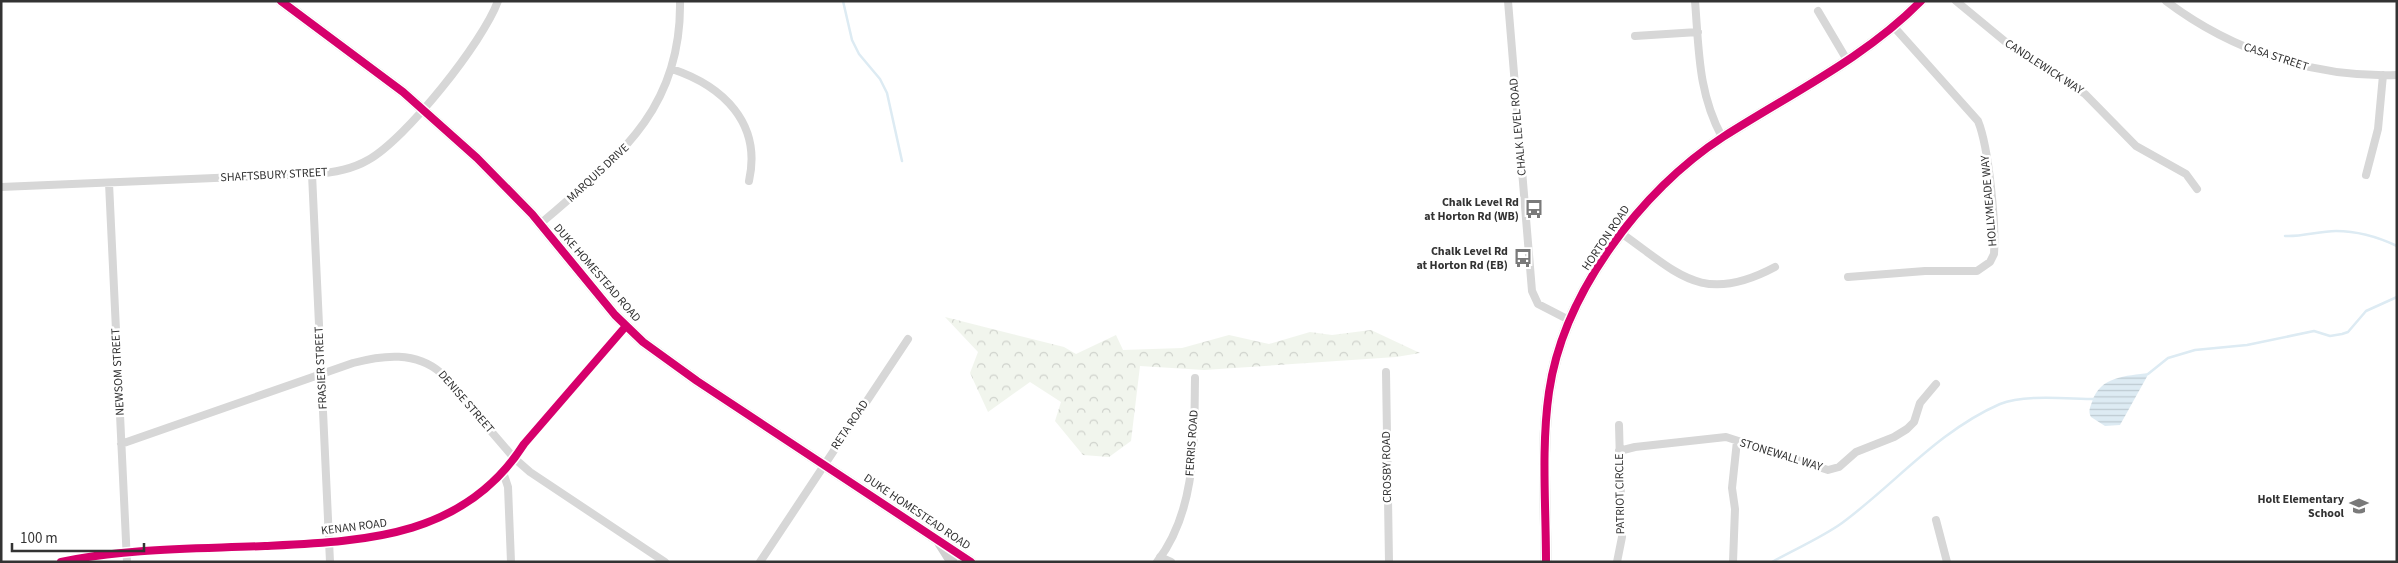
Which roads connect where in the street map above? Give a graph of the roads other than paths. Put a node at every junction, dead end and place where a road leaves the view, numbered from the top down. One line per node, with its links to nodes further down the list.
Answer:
1 (498, 1): 17 (street, SHAFTSBURY STREET)
2 (680, 1): 14 (street, MARQUIS DRIVE)
3 (1508, 1): 29 (street, CHALK LEVEL ROAD)
4 (1695, 1): 11 (street)
5 (1921, 1): 10 (street, HORTON ROAD)
6 (1956, 1): 24 (street, CANDLEWICK WAY)
7 (2166, 1): 15 (street, CASA STREET)
8 (284, 2): 17 (street, DUKE HOMESTEAD ROAD)
9 (1818, 11): 13 (street)
10 (1894, 27): 13 (street, HORTON ROAD); 28 (street, HOLLYMEADE WAY)
11 (1698, 32): 12 (street); 18 (street)
12 (1635, 36)
13 (1847, 60): 18 (street, HORTON ROAD)
14 (672, 69): 21 (street); 25 (street, MARQUIS DRIVE)
15 (2383, 75): 16 (street, CASA STREET); 20 (street)
16 (2397, 75)
17 (423, 110): 19 (street, SHAFTSBURY STREET); 25 (street, DUKE HOMESTEAD ROAD)
18 (1722, 137): 26 (street, HORTON ROAD)
19 (312, 174): 22 (street, SHAFTSBURY STREET); 33 (street, FRASIER STREET)
20 (2366, 175)
21 (749, 181)
22 (109, 183): 23 (street, SHAFTSBURY STREET); 38 (street, NEWSOM STREET)
23 (1, 188)
24 (2198, 189)
25 (540, 224): 30 (street, DUKE HOMESTEAD ROAD)
26 (1621, 233): 27 (street); 29 (street, HORTON ROAD)
27 (1776, 267)
28 (1848, 276)
29 (1571, 321): 58 (street, HORTON ROAD)
30 (626, 326): 40 (street, KENAN ROAD); 41 (street, DUKE HOMESTEAD ROAD)
31 (908, 338): 41 (street, RETA ROAD)
32 (1386, 372): 57 (street, CROSBY ROAD)
33 (322, 375): 38 (street, DENISE STREET); 40 (street, DENISE STREET); 45 (street, FRASIER STREET)
34 (1195, 378): 47 (street, FERRIS ROAD)
35 (1936, 384): 37 (street, STONEWALL WAY)
36 (1619, 425): 39 (street, PATRIOT CIRCLE)
37 (1737, 441): 39 (street, STONEWALL WAY); 60 (street)
38 (122, 444): 46 (street, NEWSOM STREET)
39 (1620, 451): 59 (street, PATRIOT CIRCLE)
40 (514, 458): 42 (street, KENAN ROAD); 52 (street, DENISE STREET)
41 (824, 464): 44 (street, DUKE HOMESTEAD ROAD); 53 (street, RETA ROAD)
42 (503, 472): 45 (street, KENAN ROAD); 51 (street)
43 (1936, 520): 61 (street)
44 (938, 539): 54 (street); 55 (street, DUKE HOMESTEAD ROAD)
45 (329, 543): 46 (street, KENAN ROAD); 50 (street, FRASIER STREET)
46 (126, 553): 48 (street, KENAN ROAD); 49 (street, NEWSOM STREET)
47 (1159, 560): 56 (street)
48 (61, 562)
49 (127, 562)
50 (330, 562)
51 (512, 562)
52 (665, 562)
53 (760, 562)
54 (952, 562)
55 (971, 562)
56 (1171, 562)
57 (1389, 562)
58 (1546, 562)
59 (1617, 562)
60 (1733, 562)
61 (1947, 562)

